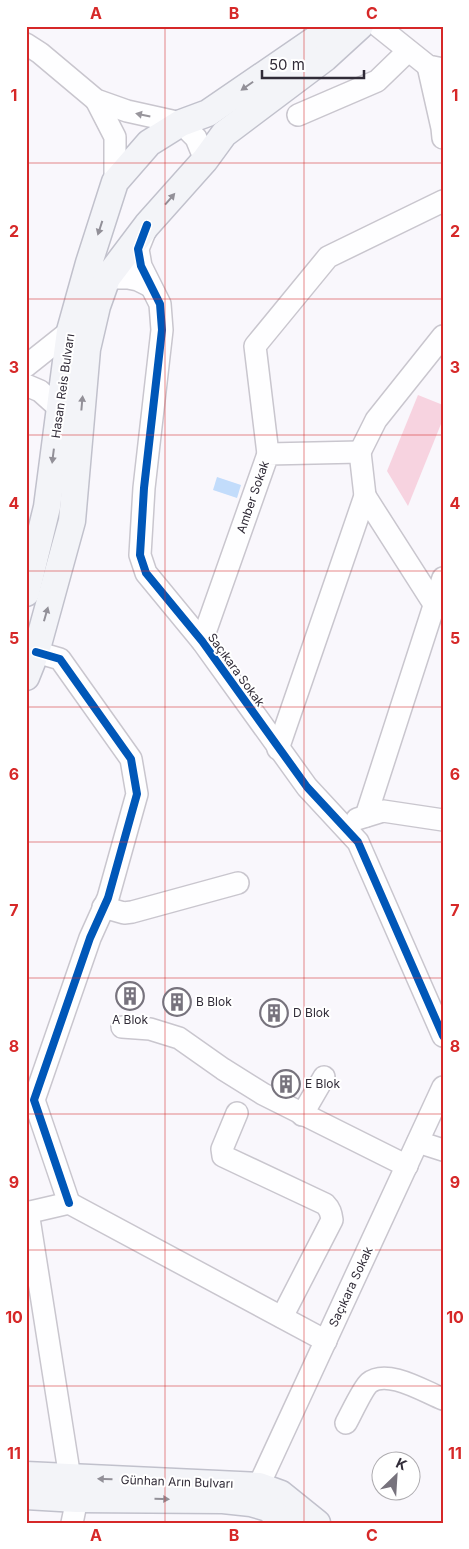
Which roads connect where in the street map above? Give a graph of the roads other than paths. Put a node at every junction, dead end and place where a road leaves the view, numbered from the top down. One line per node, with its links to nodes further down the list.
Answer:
1 (328, 26): 9 (main road, one-way to 9)
2 (360, 26): 11 (main road)
3 (378, 26): 5 (street)
4 (26, 44): 7 (street)
5 (408, 51): 6 (street); 8 (street)
6 (435, 68): 10 (street)
7 (96, 100): 9 (street, one-way to 7); 12 (street)
8 (298, 115)
9 (181, 123): 11 (street); 12 (main road)
10 (443, 138)
11 (205, 160): 14 (main road, one-way to 11)
12 (115, 182): 15 (main road, Hasan Reis Bulvarı, one-way to 15)
13 (443, 201): 23 (street)
14 (147, 225): 15 (main road); 16 (street, Saçıkara Sokak)
15 (98, 271): 16 (street); 17 (main road, Hasan Reis Bulvarı); 29 (main road, Hasan Reis Bulvarı, one-way to 15)
16 (150, 286): 28 (street, Saçıkara Sokak)
17 (70, 331): 19 (street); 21 (main road, Hasan Reis Bulvarı)
18 (443, 336): 22 (street)
19 (26, 366)
20 (26, 385): 21 (street)
21 (59, 408): 26 (main road, Hasan Reis Bulvarı, one-way to 26)
22 (360, 452): 23 (street, Amber Sokak); 24 (street)
23 (268, 454): 28 (street, Amber Sokak)
24 (365, 496): 27 (street); 31 (street)
25 (443, 578): 27 (street)
26 (26, 593)
27 (434, 604): 32 (street)
28 (202, 641): 31 (street, Saçıkara Sokak)
29 (36, 652): 30 (main road, Hasan Reis Bulvarı); 36 (street)
30 (26, 677)
31 (278, 749): 34 (street, Saçıkara Sokak)
32 (366, 816): 33 (street); 34 (street)
33 (443, 820)
34 (340, 824): 38 (street, Saçıkara Sokak)
35 (238, 883): 36 (street)
36 (103, 907): 46 (street)
37 (122, 1027): 42 (street)
38 (443, 1036)
39 (324, 1077): 42 (street)
40 (443, 1088): 43 (street, Saçıkara Sokak)
41 (237, 1114): 48 (street)
42 (302, 1115): 45 (street)
43 (418, 1142): 44 (street); 45 (street, Saçıkara Sokak)
44 (443, 1150)
45 (407, 1166): 49 (street, Saçıkara Sokak)
46 (69, 1203): 47 (street); 48 (street)
47 (27, 1212): 55 (street)
48 (282, 1317): 49 (street)
49 (326, 1341): 53 (street, Saçıkara Sokak)
50 (443, 1399): 51 (street)
51 (346, 1423)
52 (26, 1475): 55 (main road, Günhan Arın Bulvarı)
53 (255, 1494): 55 (main road, Günhan Arın Bulvarı); 56 (main road, Günhan Arın Bulvarı); 57 (main road, Günhan Arın Bulvarı)
54 (26, 1496): 55 (main road, Günhan Arın Bulvarı)
55 (73, 1500)
56 (285, 1523)
57 (317, 1523)

